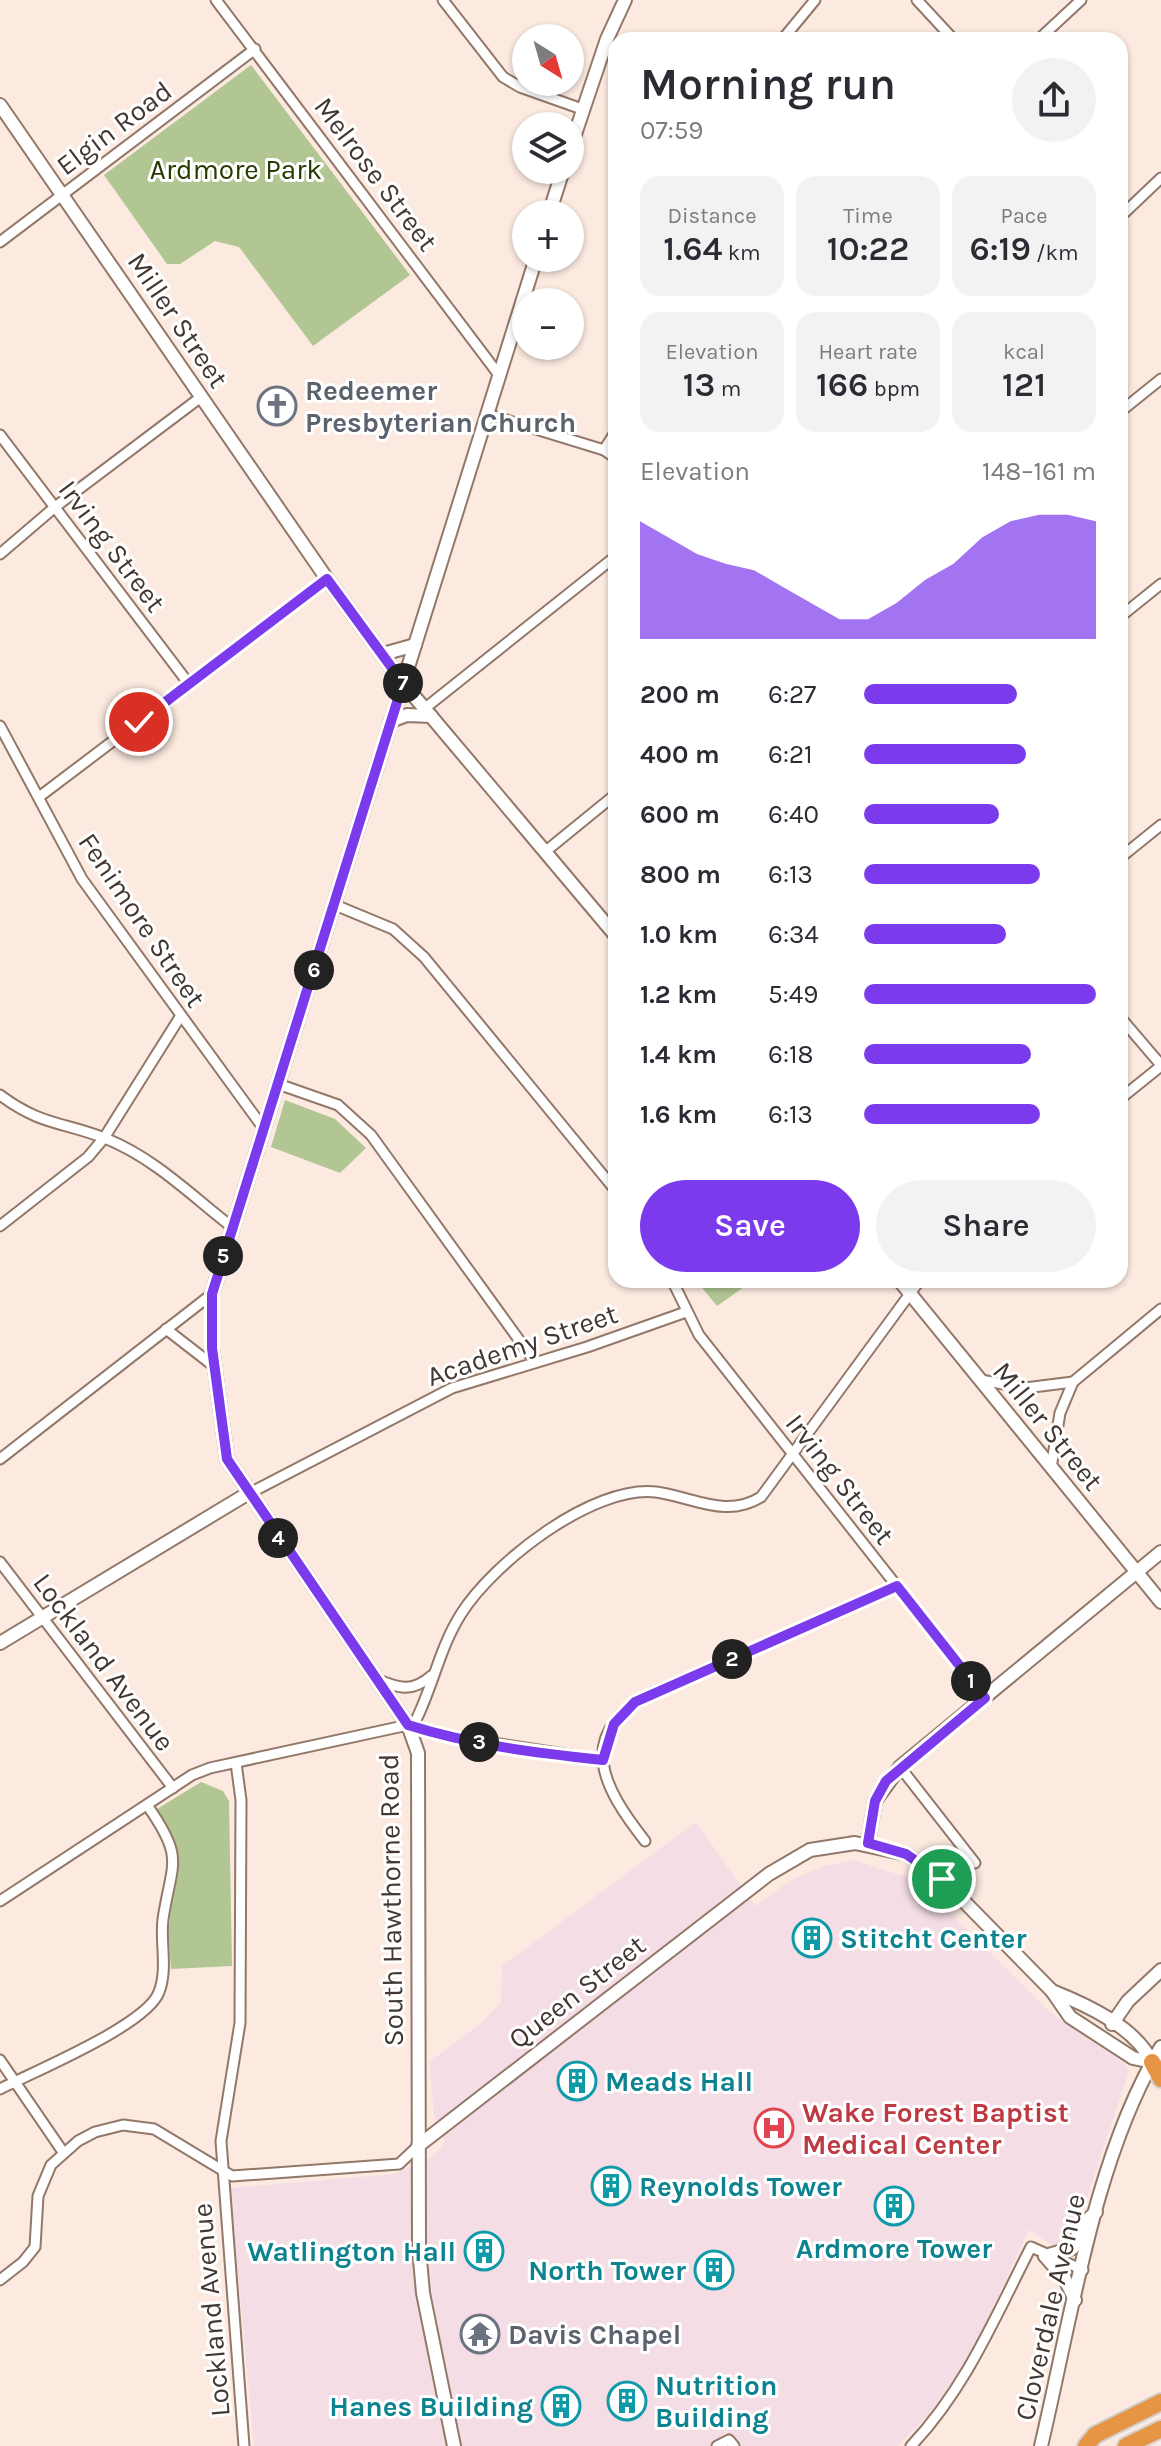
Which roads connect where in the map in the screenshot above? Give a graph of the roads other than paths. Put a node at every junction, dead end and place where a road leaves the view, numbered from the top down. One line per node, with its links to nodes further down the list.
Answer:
1 (216, 0): 12 (street, Melrose Street)
2 (443, 0): 14 (street)
3 (625, 0): 7 (main road)
4 (815, 0): 8 (street)
5 (917, 0): 9 (street)
6 (1081, 0): 10 (street)
7 (612, 32)
8 (789, 32)
9 (947, 32)
10 (1047, 32)
11 (608, 43): 14 (main road)
12 (255, 49): 17 (street, Elgin Road); 21 (street, Melrose Street)
13 (0, 105): 17 (main road, Miller Street)
14 (582, 109): 15 (main road)
15 (581, 112)
16 (1161, 178): 18 (street)
17 (62, 194): 19 (street, Elgin Road); 23 (main road, Miller Street)
18 (1128, 209)
19 (0, 242)
20 (532, 272): 21 (main road, South Hawthorne Road)
21 (499, 375): 25 (main road, South Hawthorne Road)
22 (1161, 379): 24 (street)
23 (201, 397): 30 (street); 33 (main road, Miller Street)
24 (1128, 406)
25 (487, 414): 28 (street); 36 (main road, South Hawthorne Road)
26 (0, 435): 30 (street, Irving Street)
27 (608, 444): 28 (street)
28 (604, 450): 29 (street)
29 (608, 453)
30 (55, 507): 31 (street); 39 (street, Irving Street)
31 (0, 554)
32 (608, 563): 40 (street)
33 (327, 579): 37 (main road, Miller Street); 39 (street)
34 (1161, 584): 35 (street)
35 (1128, 611)
36 (415, 645): 37 (main road); 38 (main road, South Hawthorne Road)
37 (383, 654): 38 (main road, Miller Street)
38 (403, 683): 40 (main road, Miller Street); 41 (main road, South Hawthorne Road)
39 (189, 684): 43 (street)
40 (428, 713): 41 (main road); 46 (main road, Miller Street)
41 (391, 721): 48 (main road, South Hawthorne Road)
42 (0, 726): 43 (street, Fenimore Street)
43 (39, 797): 50 (street, Fenimore Street)
44 (608, 801): 46 (street)
45 (1161, 825): 47 (street)
46 (546, 851): 49 (main road, Miller Street)
47 (1128, 852)
48 (335, 905): 53 (main road, South Hawthorne Road); 58 (street)
49 (608, 926)
50 (180, 1017): 56 (street, Fenimore Street); 57 (street)
51 (1128, 1026): 52 (street)
52 (1161, 1065): 54 (street)
53 (278, 1084): 56 (main road, South Hawthorne Road); 69 (street)
54 (1128, 1092)
55 (0, 1095): 57 (street)
56 (264, 1129): 60 (main road, South Hawthorne Road)
57 (104, 1138): 59 (street); 60 (street)
58 (608, 1181)
59 (0, 1226)
60 (232, 1227): 64 (main road, South Hawthorne Road)
61 (676, 1288): 67 (street, Irving Street)
62 (906, 1288): 65 (main road, Miller Street)
63 (916, 1288): 65 (street)
64 (212, 1294): 68 (street); 70 (main road, South Hawthorne Road)
65 (912, 1296): 71 (main road, Miller Street); 73 (street)
66 (1161, 1309): 72 (street)
67 (686, 1312): 69 (street, Academy Street); 73 (street, Irving Street)
68 (166, 1329): 70 (street); 74 (street)
69 (535, 1362): 76 (street, Academy Street)
70 (215, 1367): 76 (main road, South Hawthorne Road)
71 (980, 1380): 72 (street); 75 (main road, Miller Street)
72 (1073, 1382): 75 (street)
73 (793, 1456): 80 (street, Irving Street); 84 (street)
74 (0, 1459)
75 (1051, 1468): 79 (main road, Miller Street)
76 (247, 1494): 82 (main road); 85 (main road, South Hawthorne Road)
77 (1161, 1552): 79 (main road)
78 (0, 1562): 82 (street, Lockland Avenue)
79 (1137, 1572): 81 (main road, Miller Street); 86 (main road)
80 (897, 1586): 86 (street, Irving Street); 88 (street)
81 (1161, 1602)
82 (42, 1616): 83 (main road); 91 (street, Lockland Avenue)
83 (0, 1643)
84 (434, 1673): 85 (street); 87 (street)
85 (376, 1679): 87 (main road, South Hawthorne Road)
86 (985, 1698): 90 (main road)
87 (408, 1725): 88 (street); 89 (street); 106 (main road, South Hawthorne Road)
88 (603, 1760): 93 (street)
89 (236, 1763): 91 (street); 108 (street, Lockland Avenue)
90 (900, 1767): 94 (main road); 95 (street)
91 (173, 1788): 92 (street)
92 (147, 1805): 96 (street); 104 (street)
93 (645, 1841)
94 (868, 1843): 98 (main road); 106 (main road, Queen Street)
95 (975, 1863)
96 (0, 1901)
97 (1161, 1970): 99 (main road)
98 (1052, 1991): 99 (main road); 102 (main road)
99 (1112, 2024): 102 (main road)
100 (1161, 2047): 102 (main road, Cloverdale Avenue)
101 (0, 2060): 104 (street)
102 (1156, 2063): 103 (highway); 109 (main road, Cloverdale Avenue)
103 (1161, 2079)
104 (15, 2082): 105 (street); 107 (street)
105 (0, 2089)
106 (418, 2146): 108 (street, Queen Street); 118 (main road, South Hawthorne Road)
107 (63, 2152): 108 (street, Queen Street); 112 (street, Queen Street)
108 (221, 2169): 117 (street, Lockland Avenue)
109 (1096, 2212): 110 (main road); 111 (main road, Cloverdale Avenue)
110 (1045, 2256): 111 (street); 113 (main road); 121 (street)
111 (1083, 2270): 113 (main road, Cloverdale Avenue)
112 (0, 2280)
113 (1075, 2300): 122 (main road, Cloverdale Avenue)
114 (1161, 2402): 123 (highway)
115 (1161, 2412): 123 (highway)
116 (1161, 2429): 124 (highway)
117 (244, 2446)
118 (454, 2446)
119 (717, 2446): 120 (street)
120 (734, 2446)
121 (911, 2446)
122 (1041, 2446)
123 (1088, 2446)
124 (1126, 2446)

